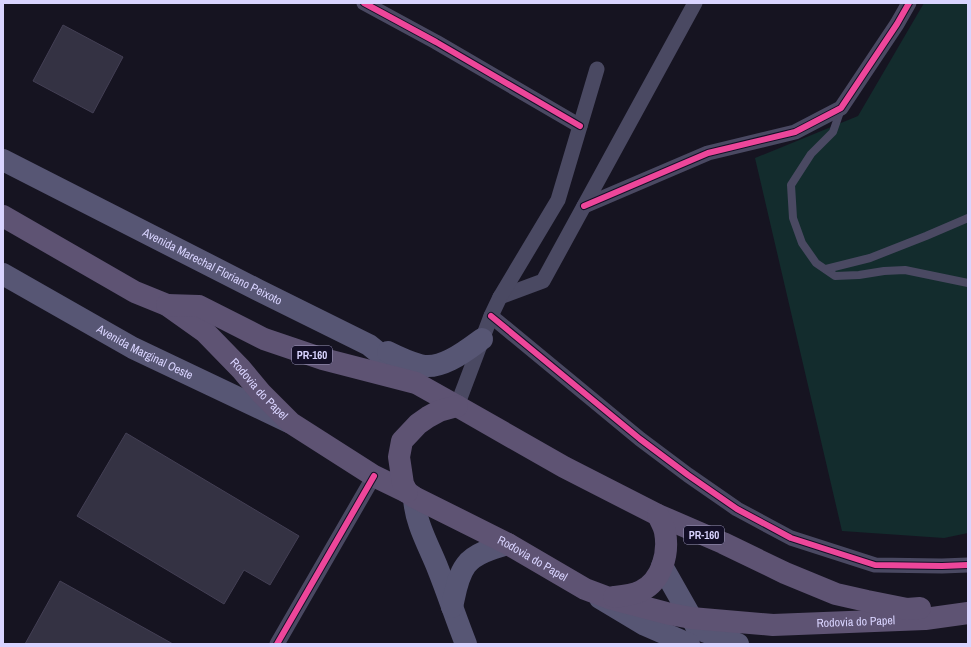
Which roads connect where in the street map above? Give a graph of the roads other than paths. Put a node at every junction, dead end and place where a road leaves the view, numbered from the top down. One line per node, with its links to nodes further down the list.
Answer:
1 (364, 3): 6 (street)
2 (695, 3): 8 (street)
3 (909, 3): 5 (street)
4 (597, 69): 6 (street)
5 (841, 108): 8 (street); 11 (lane)
6 (580, 126): 14 (street)
7 (3, 160): 18 (main road, Avenida Marechal Floriano Peixoto)
8 (584, 206): 14 (street)
9 (3, 216): 15 (main road, Rodovia do Papel / PR-160)
10 (968, 218): 11 (lane)
11 (826, 269): 13 (lane)
12 (3, 274): 21 (main road, Avenida Marginal Oeste)
13 (968, 283)
14 (500, 297): 16 (street)
15 (167, 305): 19 (main road, Rodovia do Papel / PR-160); 21 (main road, Rodovia do Papel / PR-160)
16 (491, 316): 17 (street); 26 (street)
17 (482, 339): 18 (main road); 20 (street)
18 (370, 345): 19 (main road, Avenida Marechal Floriano Peixoto)
19 (416, 383): 20 (main road, Rodovia do Papel / PR-160)
20 (457, 406): 23 (main road); 24 (main road, Rodovia do Papel / PR-160)
21 (291, 423): 22 (main road, Rodovia do Papel / PR-160)
22 (374, 476): 23 (main road, Rodovia do Papel / PR-160); 33 (street)
23 (410, 494): 25 (main road, Rodovia do Papel / PR-160); 30 (main road)
24 (658, 515): 27 (main road); 31 (main road, Rodovia do Papel / PR-160)
25 (508, 544): 28 (main road, Rodovia do Papel / PR-160); 30 (main road)
26 (968, 565)
27 (662, 566): 29 (main road); 32 (main road)
28 (585, 589): 29 (main road, Rodovia do Papel / PR-160); 35 (main road)
29 (609, 598): 32 (main road, Rodovia do Papel / PR-160)
30 (452, 607): 34 (main road)
31 (968, 611): 32 (main road, Rodovia do Papel / PR-160)
32 (691, 618): 36 (main road)
33 (277, 644)
34 (466, 644)
35 (689, 644)
36 (738, 644)

